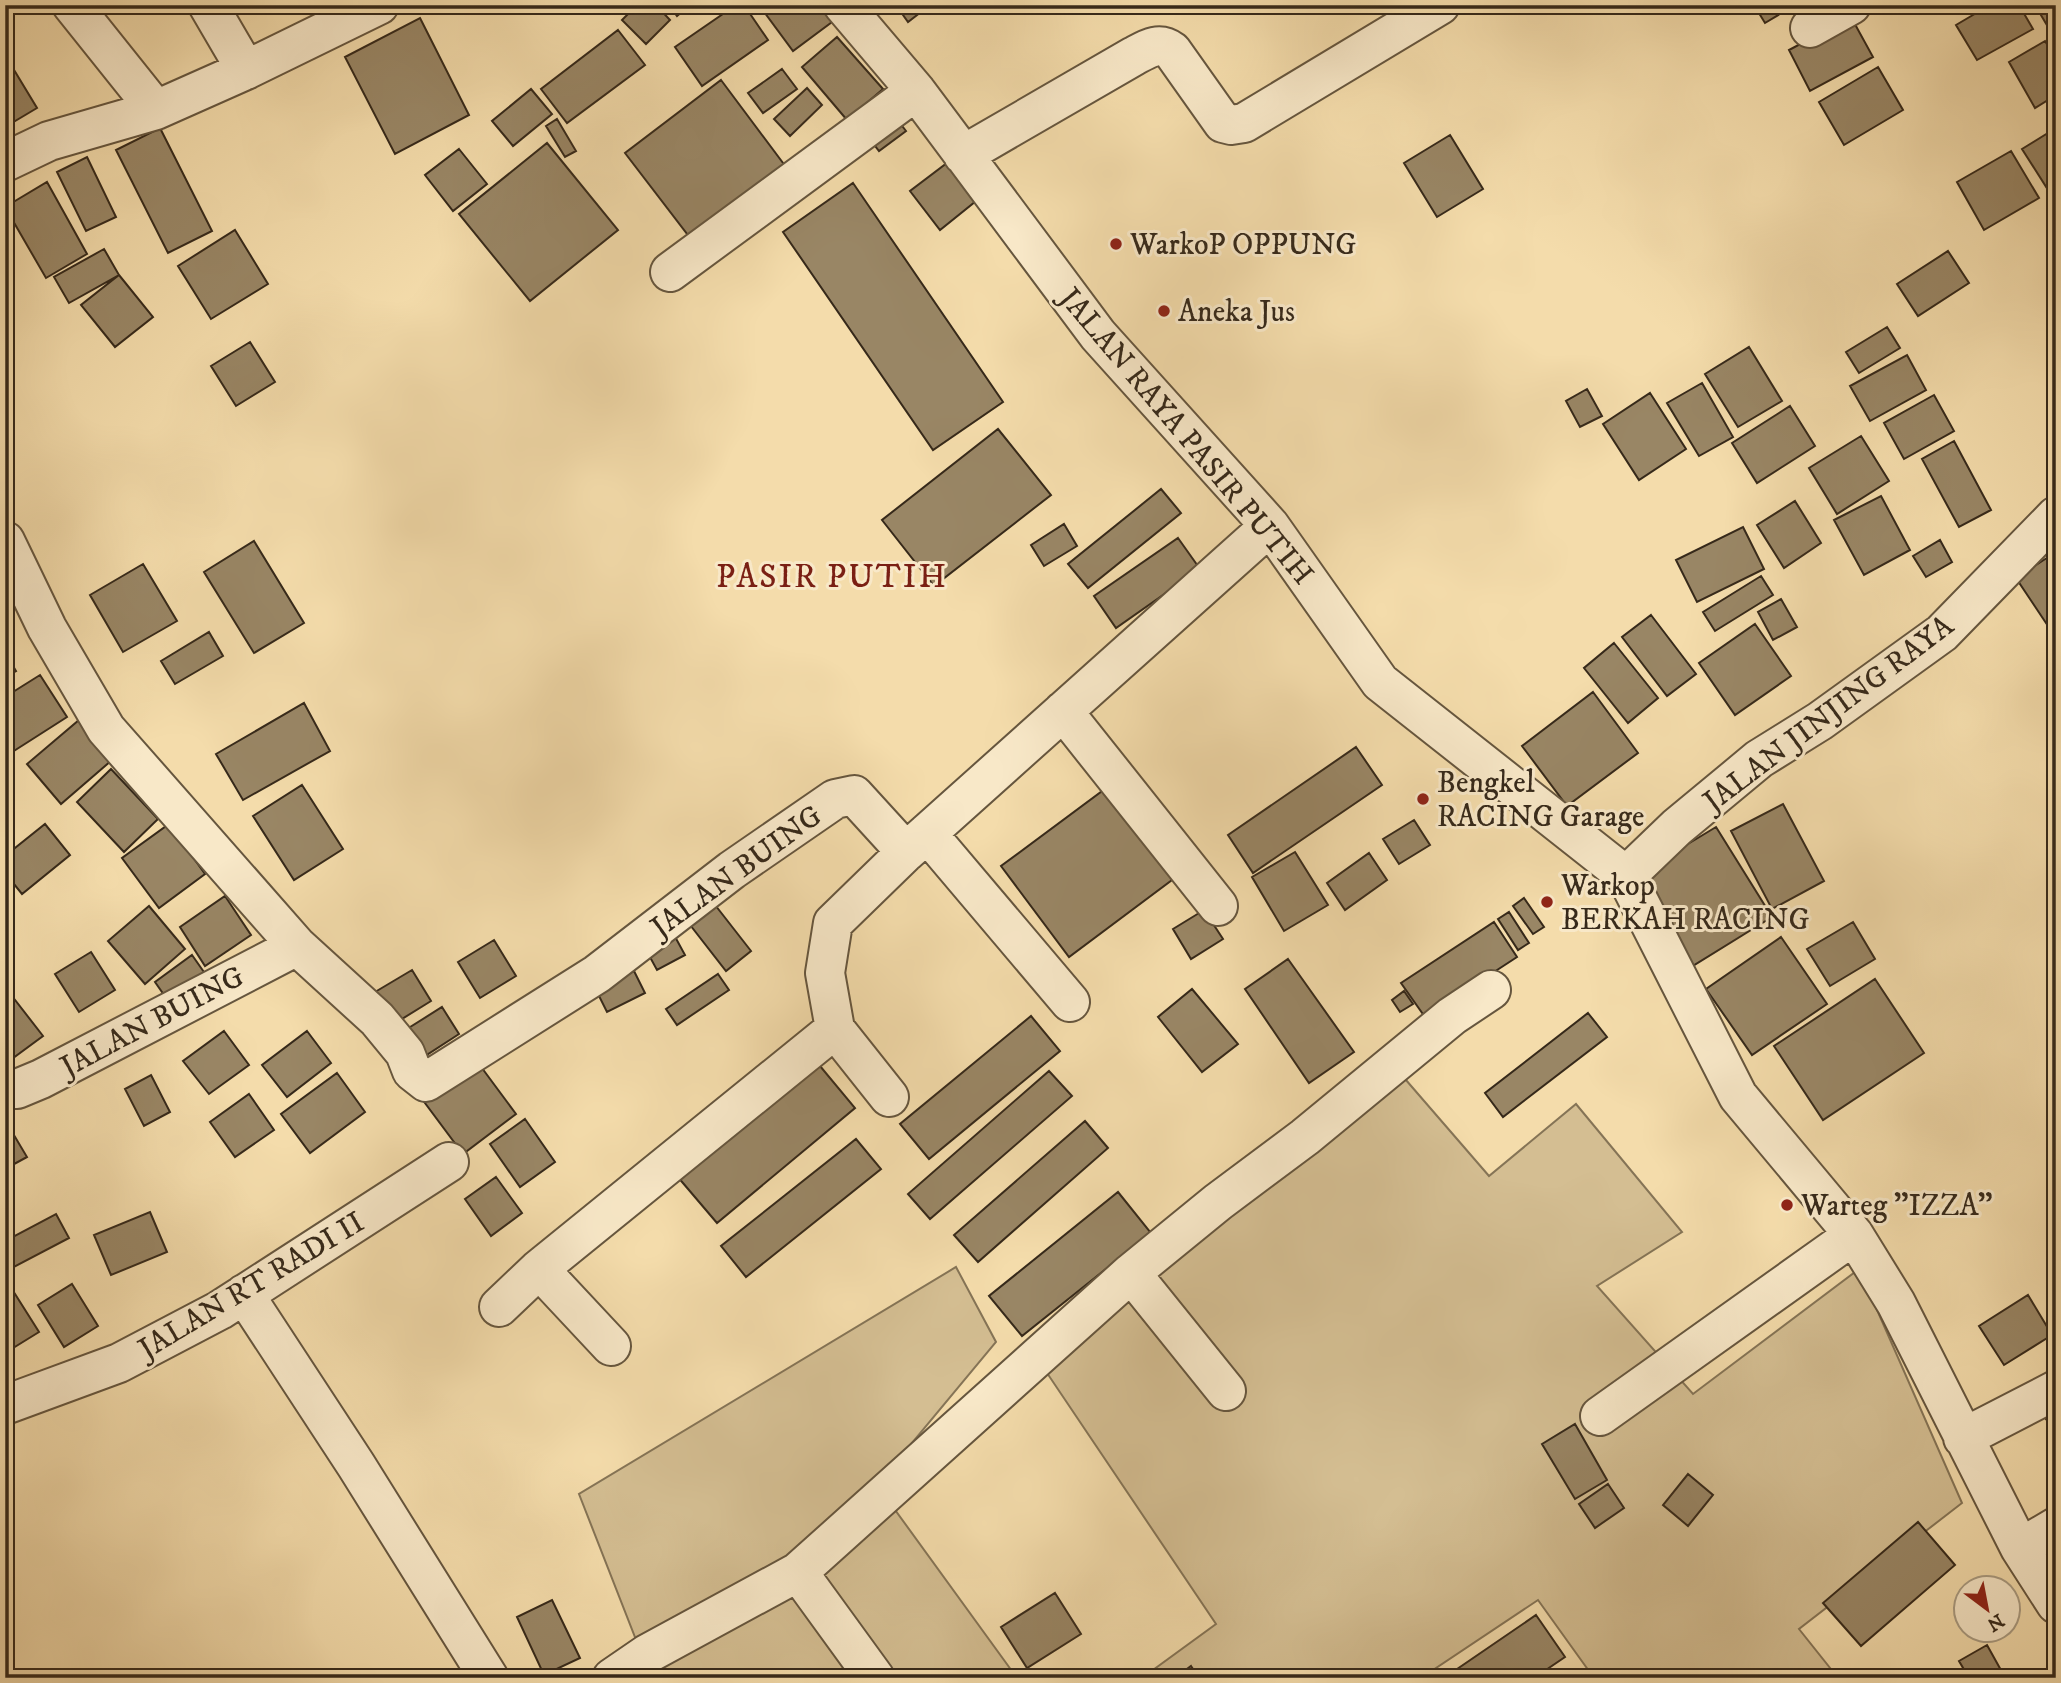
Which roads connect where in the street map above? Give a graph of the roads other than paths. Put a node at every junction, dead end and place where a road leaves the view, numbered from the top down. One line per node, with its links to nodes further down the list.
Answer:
1 (72, 5): 10 (street)
2 (208, 5): 8 (street)
3 (379, 5): 8 (street)
4 (843, 5): 9 (street, JALAN RAYA PASIR PUTIH)
5 (1440, 5): 11 (street)
6 (1851, 5): 7 (street)
7 (1811, 28)
8 (246, 70): 10 (street)
9 (916, 91): 11 (street, JALAN RAYA PASIR PUTIH); 13 (street)
10 (156, 110): 12 (street)
11 (963, 155): 15 (street, JALAN RAYA PASIR PUTIH)
12 (5, 162)
13 (670, 272)
14 (2056, 516): 19 (street, JALAN JINJING RAYA)
15 (1270, 526): 17 (street); 19 (street, JALAN RAYA PASIR PUTIH)
16 (5, 541): 21 (street)
17 (1063, 711): 18 (street); 20 (street)
18 (916, 843): 21 (street, JALAN BUING); 23 (street); 24 (street)
19 (1626, 876): 28 (street, JALAN RAYA PASIR PUTIH)
20 (1218, 906)
21 (297, 946): 25 (street, JALAN BUING)
22 (1491, 990): 30 (street)
23 (1070, 1002)
24 (835, 1029): 26 (street); 29 (street)
25 (5, 1088)
26 (889, 1097)
27 (449, 1162): 31 (street, JALAN RT RADI II)
28 (1854, 1234): 37 (street); 38 (street, JALAN RAYA PASIR PUTIH)
29 (539, 1269): 32 (street); 33 (street)
30 (1131, 1273): 35 (street); 41 (street)
31 (244, 1294): 36 (street, JALAN RT RADI II); 43 (street)
32 (499, 1307)
33 (611, 1346)
34 (2056, 1390): 38 (street)
35 (1226, 1391)
36 (5, 1405)
37 (1600, 1416)
38 (1963, 1438): 40 (street, JALAN RAYA PASIR PUTIH)
39 (2056, 1527): 40 (street)
40 (2020, 1548): 42 (street, JALAN RAYA PASIR PUTIH)
41 (798, 1572): 44 (street); 45 (street)
42 (2056, 1604)
43 (489, 1678)
44 (612, 1678)
45 (875, 1678)

